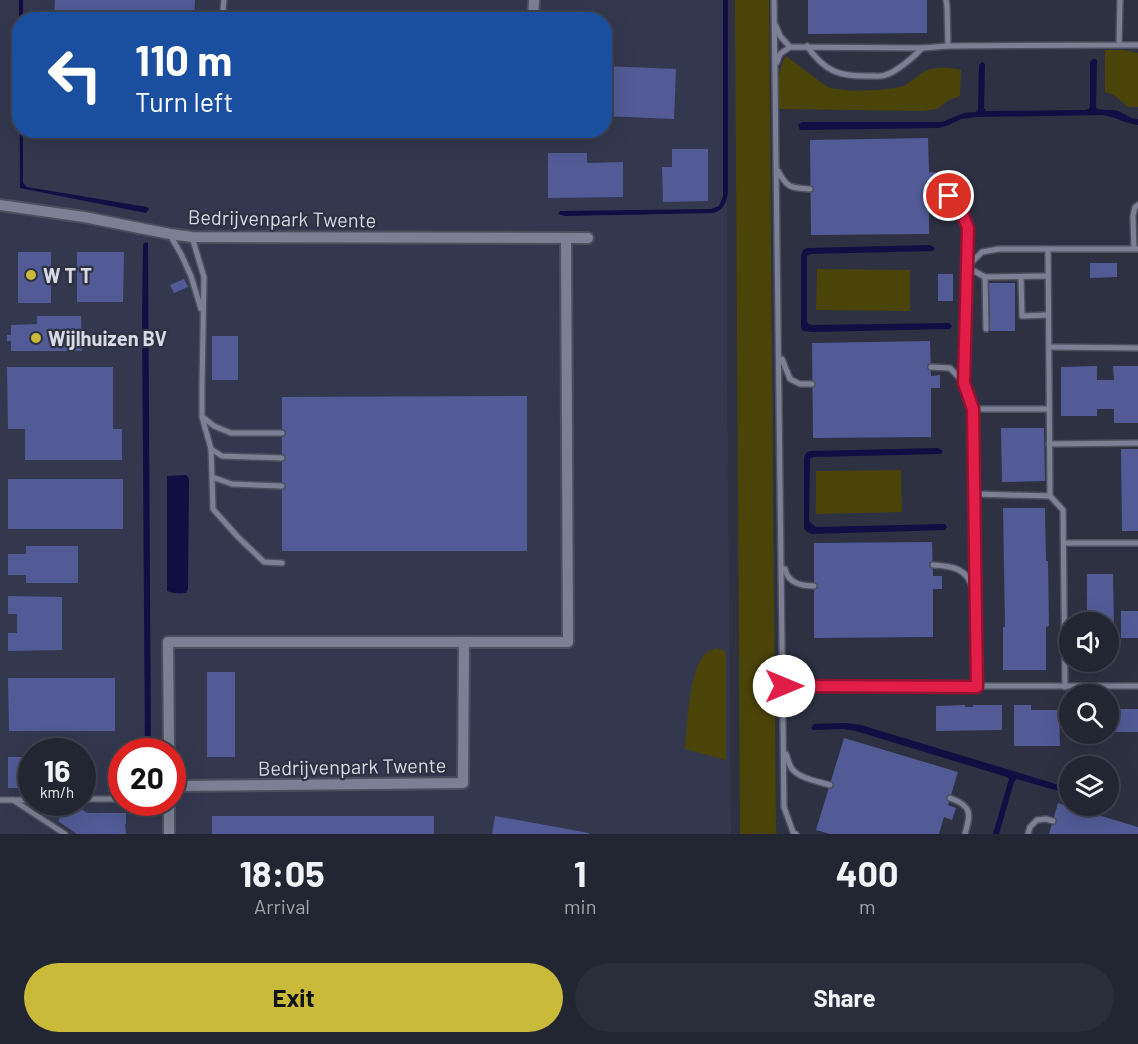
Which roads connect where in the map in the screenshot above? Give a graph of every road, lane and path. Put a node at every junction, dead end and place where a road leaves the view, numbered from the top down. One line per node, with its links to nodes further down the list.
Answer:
1 (774, 0): 4 (lane)
2 (946, 0): 8 (lane)
3 (1120, 0): 5 (lane)
4 (775, 23): 9 (lane); 11 (lane)
5 (1119, 45): 6 (lane); 8 (lane)
6 (1138, 45)
7 (807, 46): 9 (lane); 10 (lane); 10 (lane)
8 (948, 46): 10 (lane)
9 (790, 47): 11 (lane)
10 (922, 48)
11 (775, 65): 12 (lane)
12 (777, 170): 13 (lane); 32 (lane)
13 (810, 189)
14 (929, 196): 23 (lane)
15 (0, 205): 17 (street, Bedrijvenpark Twente)
16 (1138, 205): 22 (lane)
17 (170, 234): 18 (street, Bedrijvenpark Twente); 27 (lane)
18 (192, 237): 19 (street, Bedrijvenpark Twente); 27 (lane)
19 (566, 238): 20 (street, Bedrijvenpark Twente); 55 (street)
20 (588, 238)
21 (1048, 249): 22 (lane); 23 (lane); 24 (lane)
22 (1136, 249)
23 (967, 267): 26 (lane); 34 (lane)
24 (1048, 276): 25 (lane); 28 (lane)
25 (1021, 277): 26 (lane); 28 (lane)
26 (986, 278): 29 (lane)
27 (202, 314): 38 (lane)
28 (1048, 315): 30 (lane)
29 (986, 329)
30 (1048, 347): 31 (lane); 37 (lane)
31 (1138, 348)
32 (779, 349): 35 (lane); 50 (lane)
33 (931, 367): 34 (lane)
34 (964, 383): 36 (lane)
35 (812, 384)
36 (973, 409): 37 (lane); 46 (lane)
37 (1048, 409): 41 (lane)
38 (202, 417): 39 (lane); 42 (lane)
39 (282, 433)
40 (1138, 443): 41 (lane)
41 (1049, 444): 47 (lane)
42 (211, 449): 43 (lane); 44 (lane)
43 (282, 458)
44 (212, 477): 45 (lane); 51 (lane)
45 (282, 486)
46 (975, 494): 47 (lane); 54 (lane)
47 (1050, 496): 48 (lane)
48 (1064, 543): 49 (lane); 56 (lane)
49 (1138, 543)
50 (782, 559): 53 (lane); 57 (lane)
51 (282, 563)
52 (933, 565): 54 (lane)
53 (814, 586)
54 (976, 603): 60 (lane)
55 (464, 642): 62 (street); 65 (street, Bedrijvenpark Twente)
56 (1065, 684)
57 (784, 686): 60 (lane); 63 (lane)
58 (1119, 686): 59 (lane)
59 (1138, 686)
60 (977, 687): 61 (lane)
61 (1059, 687)
62 (169, 738)
63 (784, 750): 64 (lane); 74 (lane)
64 (830, 785)
65 (186, 786)
66 (950, 798): 75 (lane)
67 (0, 800): 68 (lane)
68 (13, 801): 69 (lane); 72 (lane)
69 (18, 801)
70 (169, 816): 73 (street)
71 (1053, 820): 76 (lane)
72 (65, 834)
73 (169, 834)
74 (796, 834)
75 (965, 834)
76 (1028, 834)

